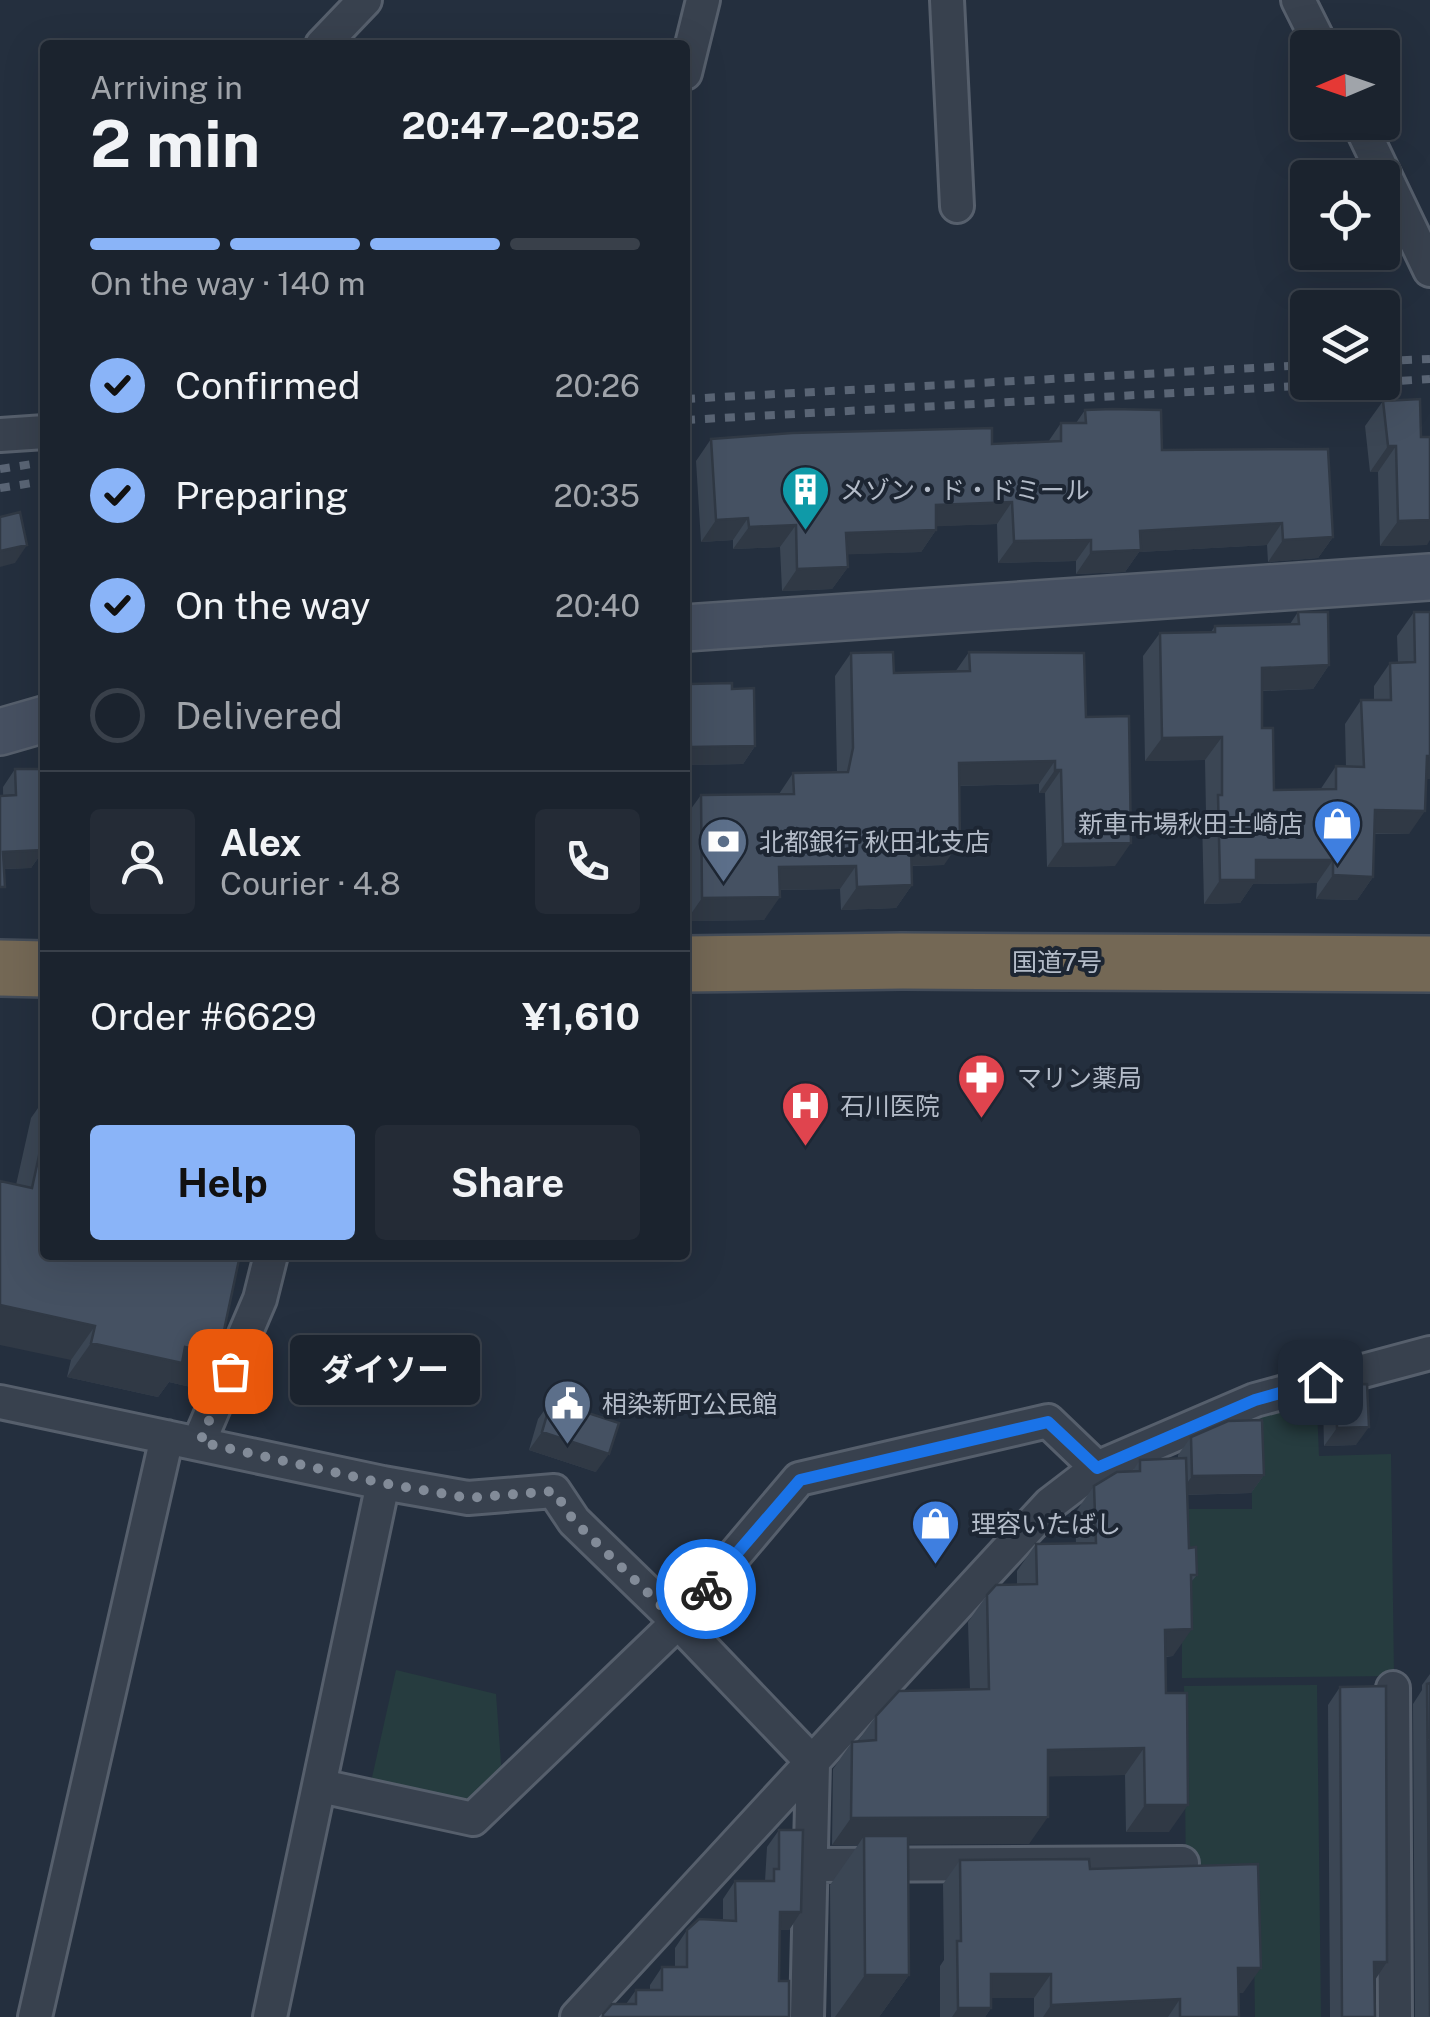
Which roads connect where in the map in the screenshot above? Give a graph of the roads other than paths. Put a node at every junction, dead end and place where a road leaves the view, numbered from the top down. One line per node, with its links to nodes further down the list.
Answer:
1 (365, 0): 6 (street)
2 (703, 0): 7 (street)
3 (946, 0): 9 (street)
4 (1298, 0): 5 (street)
5 (1313, 30)
6 (327, 40)
7 (690, 53)
8 (1368, 140): 10 (street)
9 (957, 206)
10 (1430, 270)
11 (40, 432): 12 (street)
12 (0, 435)
13 (1430, 577): 14 (street)
14 (690, 628)
15 (40, 720): 16 (street)
16 (0, 732)
17 (690, 964): 18 (highway, 国道7号)
18 (1430, 964)
19 (0, 968): 20 (highway)
20 (40, 969)
21 (270, 1260): 24 (street)
22 (1430, 1353): 25 (street)
23 (0, 1402): 24 (street)
24 (183, 1440): 26 (street); 33 (street)
25 (1097, 1468): 27 (street); 29 (street)
26 (382, 1483): 27 (street); 30 (street)
27 (678, 1622): 29 (street); 30 (street)
28 (1393, 1688): 37 (street)
29 (813, 1763): 32 (street); 35 (street)
30 (321, 1786): 34 (street)
31 (1182, 1863): 32 (street)
32 (811, 1865): 36 (street)
33 (35, 2017)
34 (270, 2017)
35 (577, 2017)
36 (807, 2017)
37 (1395, 2017)

